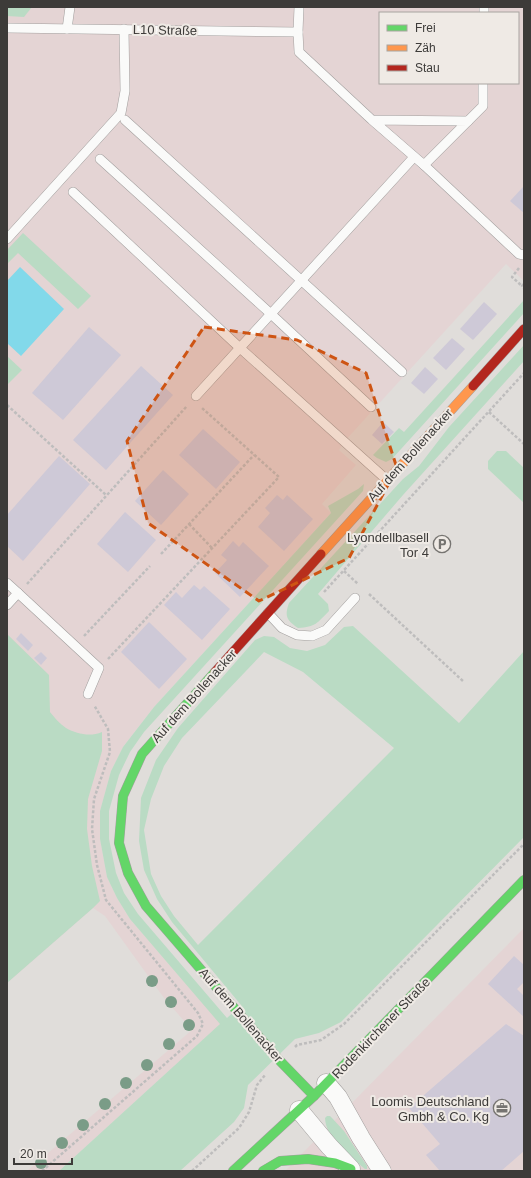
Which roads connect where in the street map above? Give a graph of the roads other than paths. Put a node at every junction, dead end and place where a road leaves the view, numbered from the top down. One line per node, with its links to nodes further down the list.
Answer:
1 (70, 7): 4 (lane)
2 (299, 7): 6 (lane)
3 (7, 28): 4 (lane, L10 Straße)
4 (67, 29): 5 (lane, L10 Straße)
5 (124, 30): 6 (lane, L10 Straße); 15 (lane)
6 (298, 32): 9 (lane)
7 (483, 84): 10 (lane)
8 (124, 120): 17 (lane)
9 (372, 120): 10 (lane); 11 (lane)
10 (468, 121): 13 (lane)
11 (414, 156): 13 (lane); 17 (lane)
12 (100, 159): 18 (lane)
13 (424, 165): 16 (lane)
14 (73, 192): 20 (lane)
15 (7, 239)
16 (524, 255)
17 (302, 280): 18 (lane); 21 (lane)
18 (271, 314): 20 (lane); 23 (lane)
19 (524, 329): 24 (street, Auf dem Bollenacker)
20 (240, 348): 22 (lane); 24 (lane)
21 (402, 372)
22 (194, 398)
23 (371, 407)
24 (387, 480): 29 (street, Auf dem Bollenacker)
25 (7, 583): 26 (lane)
26 (18, 593): 28 (lane); 30 (lane)
27 (355, 598): 29 (lane)
28 (7, 605)
29 (268, 613): 32 (street, Auf dem Bollenacker)
30 (88, 694)
31 (524, 880): 32 (street, Rodenkirchener Straße)
32 (320, 1090): 33 (street, Rodenkirchener Straße); 37 (street)
33 (299, 1110): 34 (street); 35 (street, Rodenkirchener Straße)
34 (352, 1170): 36 (street)
35 (233, 1171)
36 (263, 1171)
37 (382, 1171)

